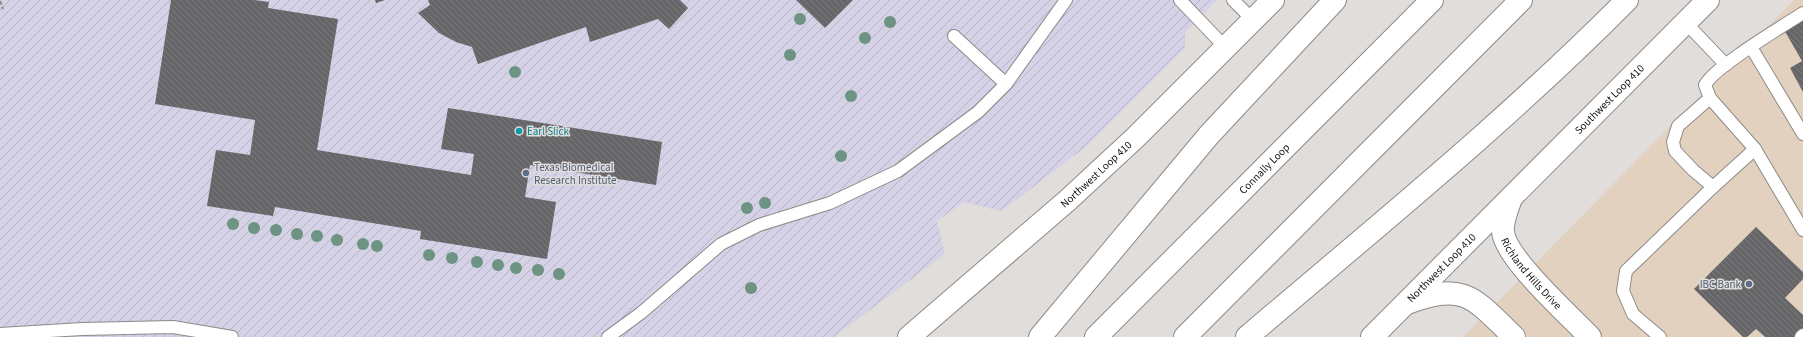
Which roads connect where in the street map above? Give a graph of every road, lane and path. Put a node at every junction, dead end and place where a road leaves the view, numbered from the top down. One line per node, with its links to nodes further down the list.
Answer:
1 (1066, 0): 19 (lane)
2 (1180, 0): 17 (lane)
3 (1233, 0): 13 (lane)
4 (1273, 0): 13 (main road, Northwest Loop 410)
5 (1335, 0): 31 (main road)
6 (1432, 0): 32 (main road, Connally Loop)
7 (1521, 0): 33 (main road)
8 (1627, 0): 34 (main road)
9 (1708, 0): 14 (main road, Southwest Loop 410)
10 (0, 1): 11 (path)
11 (3, 9)
12 (1803, 13): 16 (lane)
13 (1253, 20): 17 (main road, Northwest Loop 410)
14 (1686, 23): 18 (lane); 24 (main road, Southwest Loop 410)
15 (954, 36): 19 (lane)
16 (1751, 47): 18 (lane); 21 (lane)
17 (1226, 48): 30 (main road, Northwest Loop 410)
18 (1726, 66): 20 (lane)
19 (1006, 84): 29 (lane)
20 (1710, 98): 22 (lane); 23 (lane)
21 (1803, 134)
22 (1755, 150): 23 (lane); 25 (lane)
23 (1713, 187): 38 (lane)
24 (1511, 198): 26 (main road, Northwest Loop 410); 37 (main road, Richland Hills Drive)
25 (1803, 230)
26 (1404, 304): 35 (main road, Northwest Loop 410); 36 (main road)
27 (0, 334): 28 (lane)
28 (232, 337)
29 (608, 337)
30 (909, 337)
31 (1040, 337)
32 (1096, 337)
33 (1185, 337)
34 (1247, 337)
35 (1372, 337)
36 (1514, 337)
37 (1590, 337)
38 (1660, 337)

